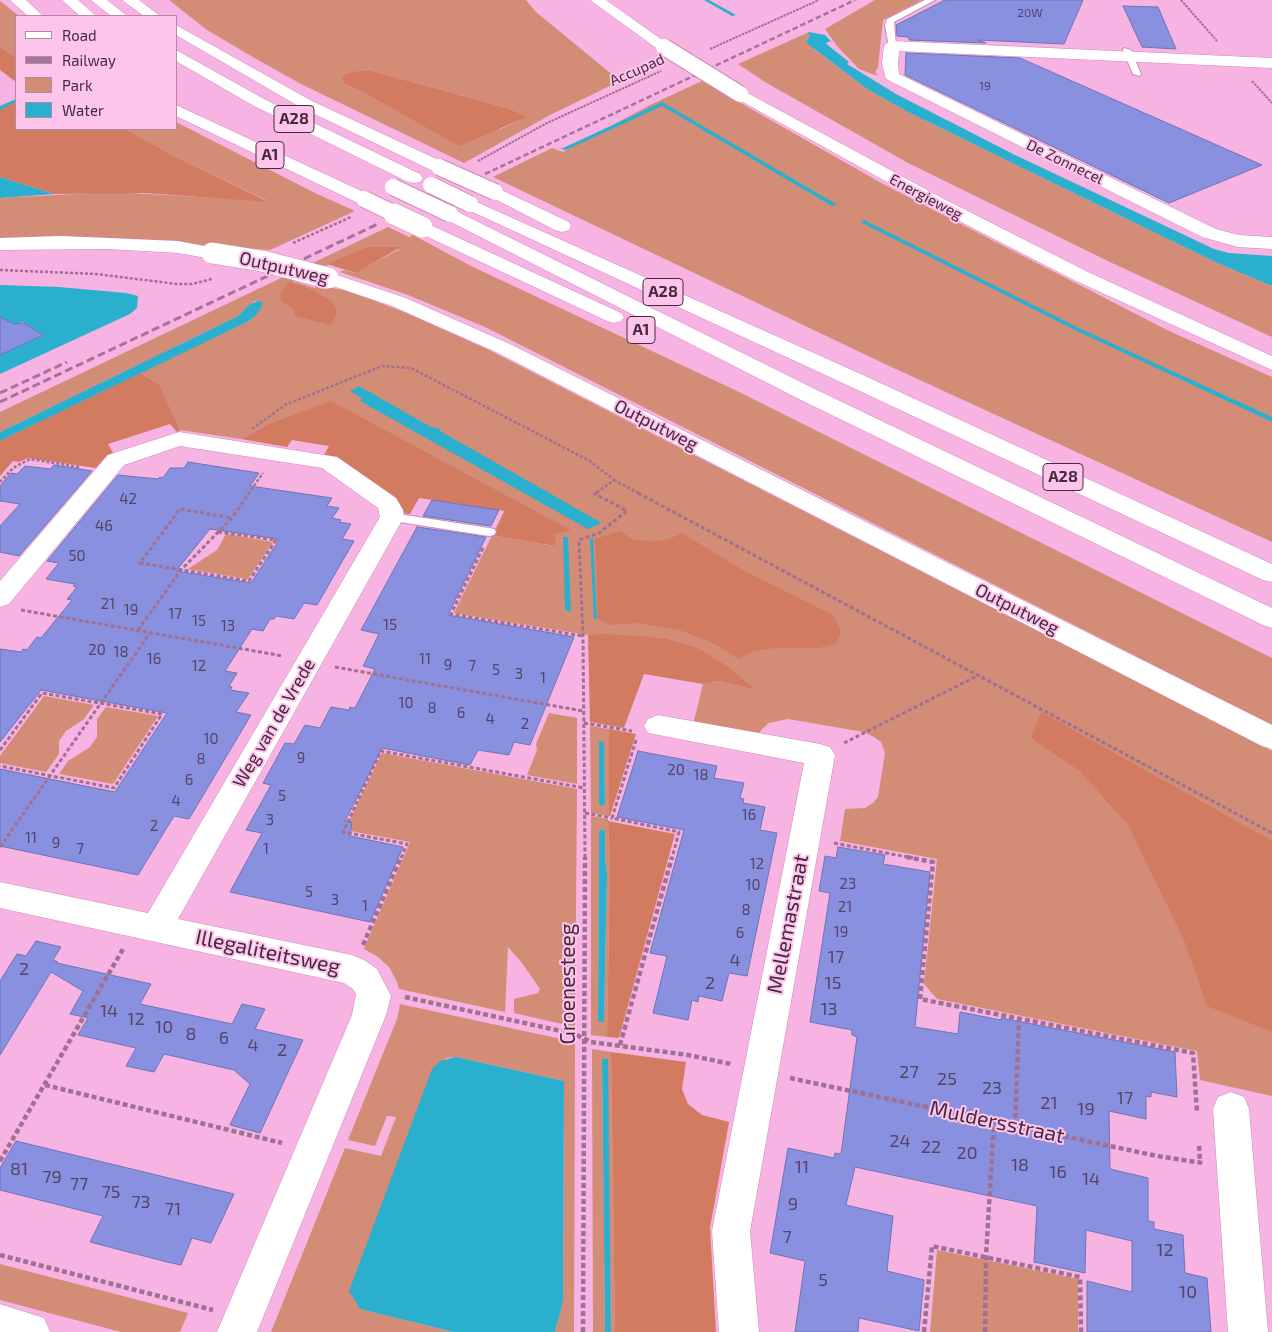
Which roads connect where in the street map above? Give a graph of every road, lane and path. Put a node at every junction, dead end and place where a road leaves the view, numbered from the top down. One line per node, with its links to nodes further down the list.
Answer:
1 (17, 0): 12 (main road)
2 (69, 0): 13 (main road)
3 (98, 0): 14 (main road)
4 (129, 0): 15 (main road)
5 (148, 0): 16 (main road)
6 (597, 0): 26 (main road, Energieweg, bridge)
7 (622, 0): 11 (main road)
8 (819, 0): 19 (path)
9 (931, 0): 18 (lane, De Zonnecel)
10 (1181, 0): 22 (path)
11 (635, 9)
12 (35, 15)
13 (88, 15)
14 (119, 15)
15 (152, 15)
16 (159, 15)
17 (178, 31): 34 (main road, A28, bridge)
18 (892, 46): 20 (main road); 30 (main road, De Zonnecel)
19 (704, 52)
20 (1129, 53): 22 (main road); 25 (lane)
21 (178, 56): 34 (main road, A28, bridge)
22 (1234, 61): 23 (main road)
23 (1272, 63)
24 (668, 68): 28 (path, Accupad)
25 (1138, 74)
26 (748, 90): 32 (main road, Energieweg); 33 (main road, Energieweg)
27 (178, 111): 35 (main road, A1, bridge)
28 (476, 162)
29 (376, 178): 35 (main road, A28, bridge)
30 (1272, 243)
31 (0, 244): 56 (main road, Outputweg, bridge)
32 (1272, 345)
33 (1272, 364)
34 (855, 380): 46 (main road, A28)
35 (864, 421): 48 (main road, A28)
36 (230, 446): 37 (main road); 38 (main road); 39 (path)
37 (278, 453): 41 (main road); 42 (path)
38 (107, 471): 40 (path); 47 (main road)
39 (614, 480): 51 (path, Groenesteeg); 52 (path)
40 (0, 482)
41 (392, 517): 44 (lane); 68 (main road, Weg van de Vrede)
42 (232, 518): 43 (path); 45 (path)
43 (218, 532): 45 (path); 45 (path)
44 (489, 532): 51 (path)
45 (181, 570): 49 (path)
46 (1272, 574)
47 (0, 598)
48 (1272, 619)
49 (138, 630)
50 (150, 633): 53 (path)
51 (583, 636): 54 (path, Groenesteeg)
52 (977, 675): 58 (path); 64 (path)
53 (101, 704): 57 (path); 60 (path); 60 (path)
54 (584, 723): 55 (path); 61 (path, Groenesteeg)
55 (648, 729): 58 (main road); 63 (path)
56 (1272, 738)
57 (0, 750)
58 (820, 755): 65 (main road, Mellemastraat)
59 (0, 766): 60 (path)
60 (51, 776): 66 (path)
61 (584, 788): 62 (path, Groenesteeg); 69 (path)
62 (585, 813): 63 (path); 72 (path, Groenesteeg)
63 (612, 818): 73 (path)
64 (1272, 833)
65 (804, 837): 71 (path); 74 (main road, Mellemastraat)
66 (0, 847)
67 (2, 898): 68 (main road, Illegaliteitsweg)
68 (146, 926): 69 (main road, Illegaliteitsweg); 75 (path)
69 (352, 970): 70 (main road, Illegaliteitsweg)
70 (374, 996): 72 (path, Muldersstraat); 80 (main road)
71 (1019, 1018): 76 (path); 78 (path)
72 (583, 1038): 73 (path, Muldersstraat); 88 (path, Groenesteeg)
73 (620, 1046): 74 (path, Muldersstraat)
74 (760, 1071): 77 (path, Muldersstraat); 89 (main road, Mellemastraat)
75 (45, 1085): 80 (path); 81 (path)
76 (1214, 1116): 82 (main road)
77 (994, 1121): 78 (path, Muldersstraat); 84 (path)
78 (1015, 1126): 82 (path, Muldersstraat)
79 (1199, 1143): 82 (path)
80 (312, 1150): 86 (main road)
81 (0, 1161)
82 (1217, 1165): 93 (main road)
83 (0, 1254): 86 (path)
84 (986, 1256): 90 (path); 91 (path); 92 (path)
85 (0, 1324): 87 (main road)
86 (240, 1325)
87 (30, 1332)
88 (583, 1332)
89 (739, 1332)
90 (924, 1332)
91 (985, 1332)
92 (1081, 1332)
93 (1248, 1332)

